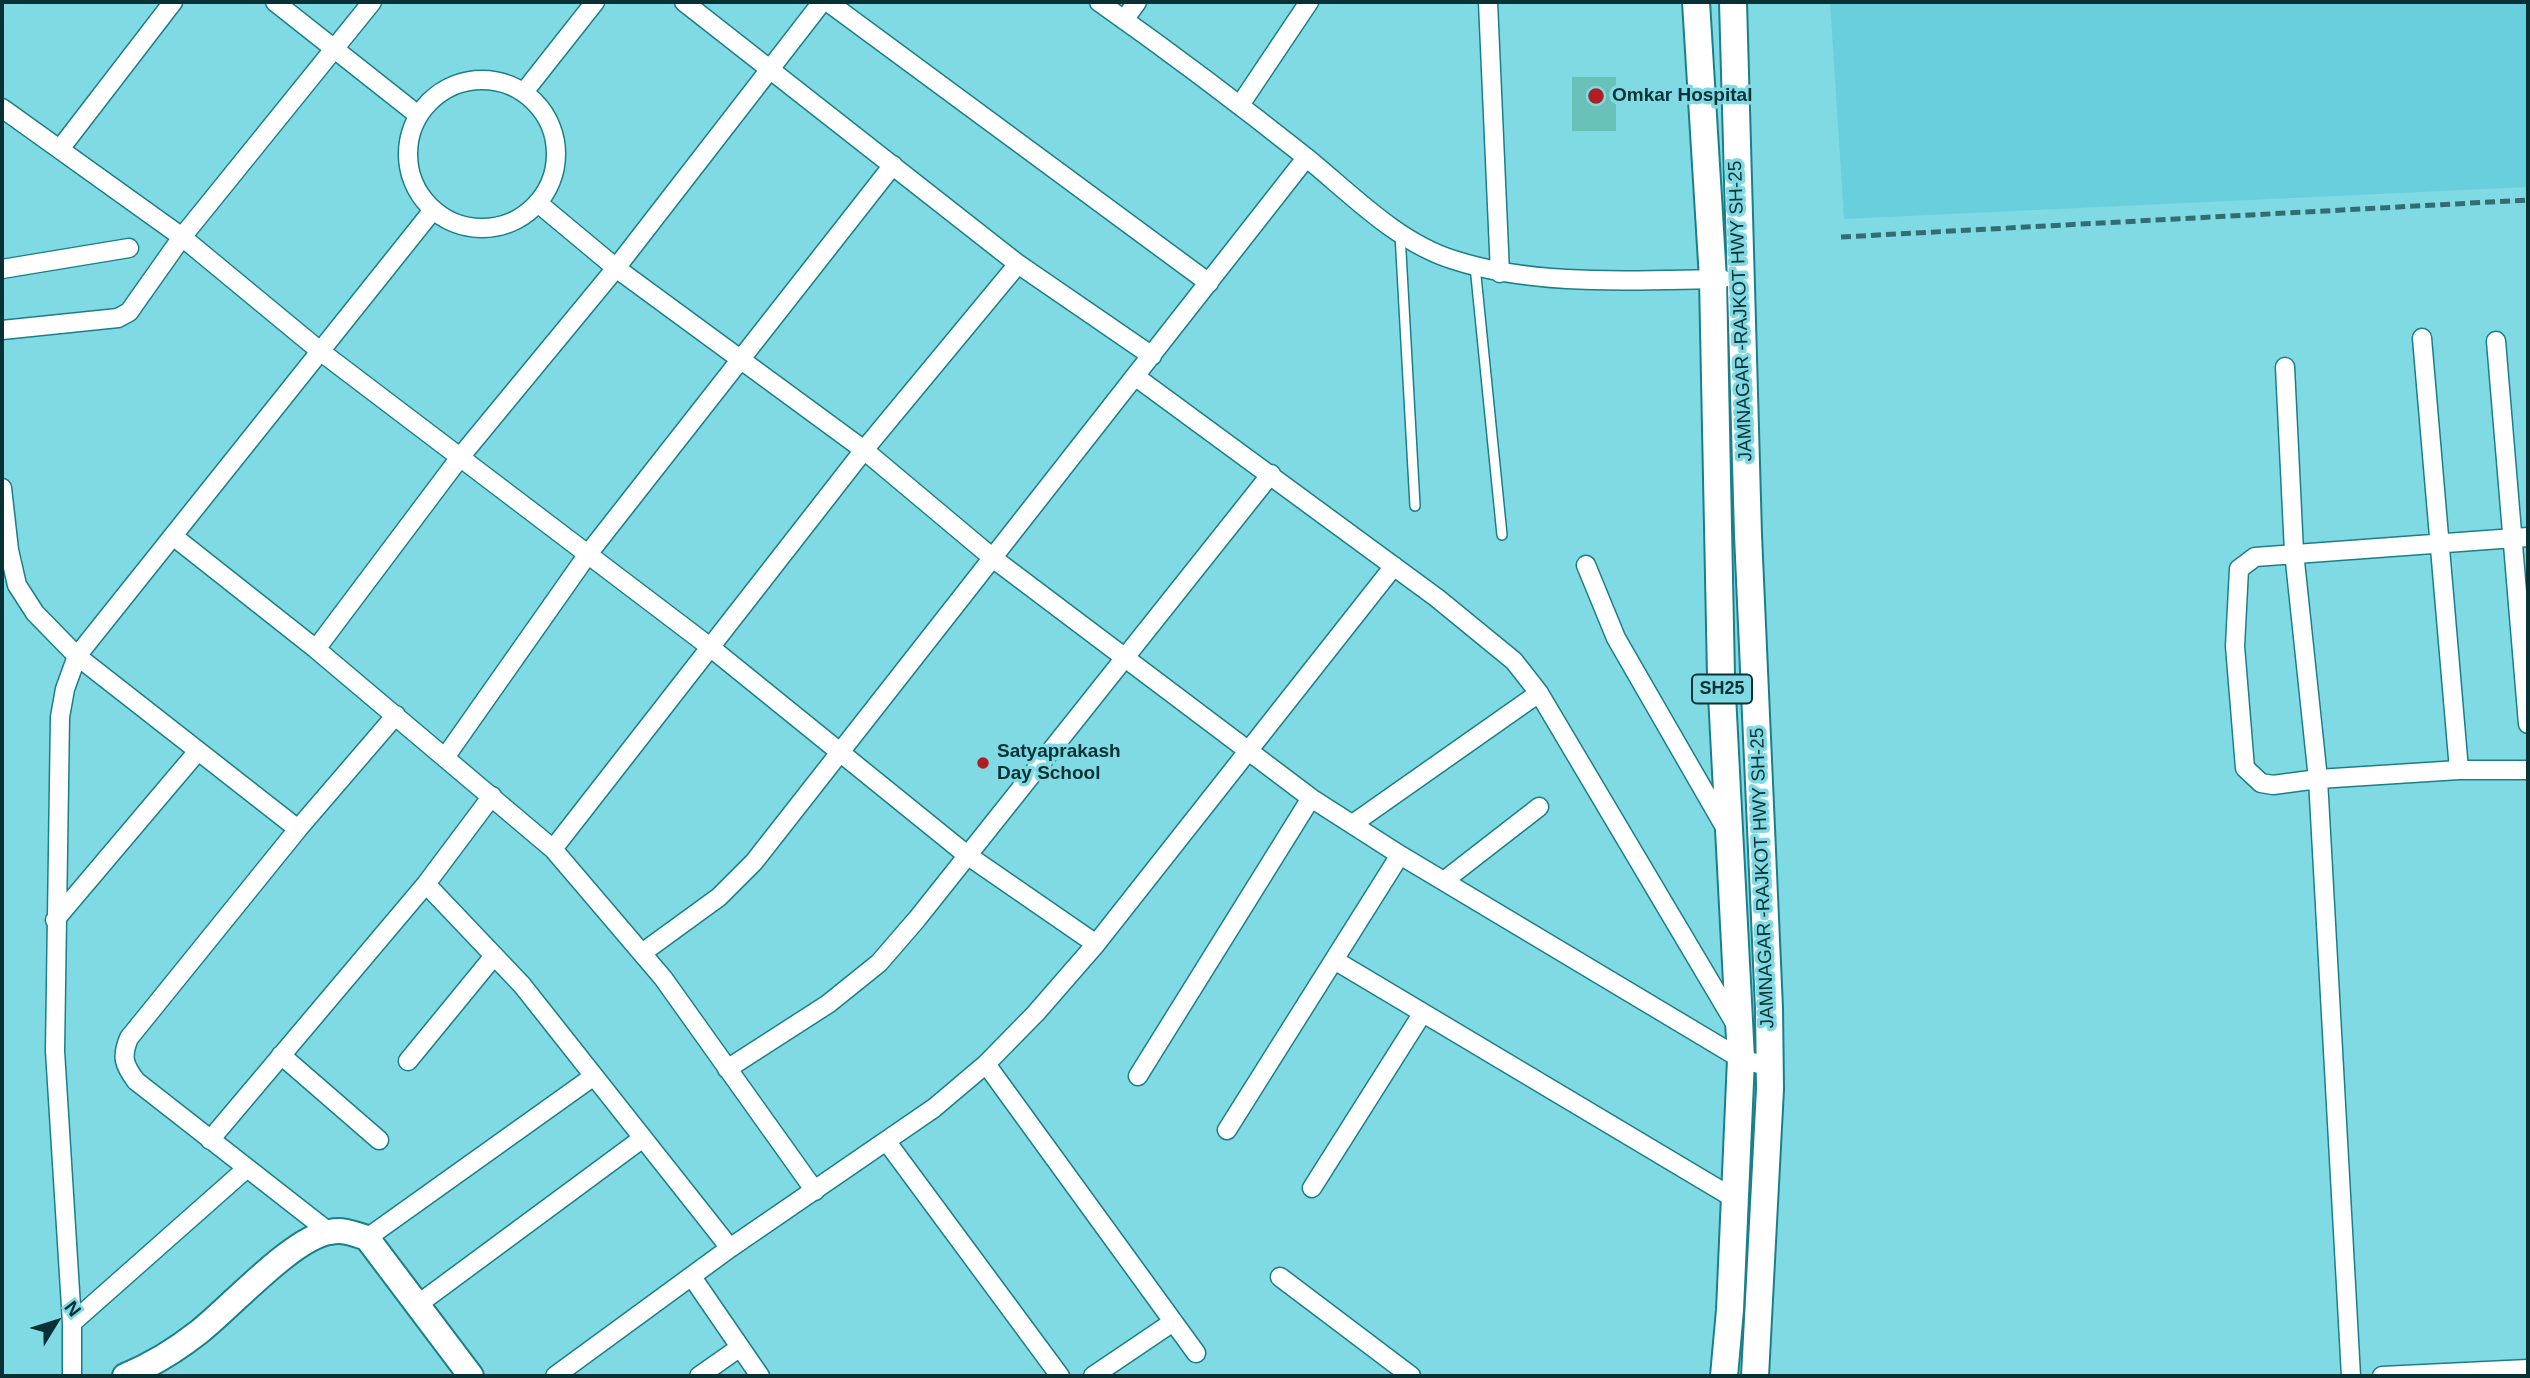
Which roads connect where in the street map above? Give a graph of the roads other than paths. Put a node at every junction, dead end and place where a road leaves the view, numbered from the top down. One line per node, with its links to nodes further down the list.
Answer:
1 (173, 2): 21 (street)
2 (275, 2): 15 (street)
3 (372, 2): 15 (street)
4 (595, 2): 17 (street)
5 (684, 2): 16 (street)
6 (822, 2): 16 (street)
7 (828, 2): 36 (street)
8 (1099, 2): 14 (street)
9 (1137, 2): 14 (street)
10 (1309, 2): 18 (street)
11 (1488, 2): 33 (street)
12 (1696, 2): 34 (main road, SH25)
13 (1733, 2): 35 (main road, JAMNAGAR -RAJKOT HWY SH-25 / SH25)
14 (1124, 20): 18 (street)
15 (333, 48): 20 (street); 27 (street)
16 (769, 68): 23 (street); 31 (street)
17 (524, 92): 20 (street); 24 (street)
18 (1240, 105): 22 (street)
19 (2, 108): 21 (street)
20 (418, 115): 25 (street)
21 (60, 149): 27 (street)
22 (1306, 158): 26 (street); 36 (street)
23 (893, 165): 29 (street); 42 (street)
24 (538, 203): 25 (street); 31 (street)
25 (433, 210): 40 (street)
26 (1400, 232): 30 (street); 49 (lane)
27 (182, 237): 37 (street); 40 (street)
28 (129, 248): 32 (street)
29 (1018, 264): 41 (street); 45 (street)
30 (1475, 266): 33 (street); 50 (lane)
31 (616, 268): 42 (street); 46 (street)
32 (2, 269)
33 (1500, 273): 34 (street)
34 (1713, 279): 35 (street); 78 (main road, SH25)
35 (1740, 279): 95 (main road, JAMNAGAR -RAJKOT HWY SH-25 / SH25)
36 (1209, 282): 41 (street)
37 (2, 330)
38 (2422, 338): 53 (street)
39 (2496, 341): 52 (street)
40 (320, 351): 46 (street); 51 (street)
41 (1152, 356): 44 (street)
42 (741, 360): 45 (street); 55 (street)
43 (2286, 367): 54 (street)
44 (1136, 377): 47 (street); 56 (street)
45 (864, 450): 56 (street); 59 (street)
46 (461, 456): 55 (street); 60 (street)
47 (1271, 474): 58 (street); 61 (street)
48 (2, 488): 62 (street)
49 (1415, 506)
50 (1502, 535)
51 (173, 536): 60 (street); 62 (street)
52 (2521, 538): 53 (street); 65 (street)
53 (2441, 543): 54 (street); 71 (street)
54 (2294, 552): 72 (street); 72 (street)
55 (588, 554): 59 (street); 69 (street)
56 (994, 559): 61 (street); 68 (street)
57 (1586, 565): 78 (street)
58 (1394, 566): 63 (street); 67 (street)
59 (710, 648): 68 (street); 79 (street)
60 (316, 649): 64 (street)
61 (1125, 655): 67 (street); 80 (street)
62 (77, 656): 66 (street); 84 (street)
63 (1539, 693): 76 (street); 90 (street)
64 (396, 715): 69 (street); 77 (street)
65 (2528, 724)
66 (198, 751): 77 (street); 84 (street)
67 (1248, 752): 74 (street); 85 (street)
68 (839, 754): 80 (street); 86 (street)
69 (446, 756): 73 (street)
70 (2528, 770): 71 (street)
71 (2459, 771): 72 (street)
72 (2318, 779): 131 (street)
73 (492, 796): 79 (street); 83 (street)
74 (1311, 798): 76 (street); 98 (street)
75 (1539, 807): 82 (street)
76 (1354, 823): 81 (street)
77 (298, 829): 101 (street)
78 (1729, 835): 90 (main road, SH25)
79 (554, 849): 86 (street)
80 (967, 855): 85 (street); 96 (street)
81 (1400, 855): 82 (street); 88 (street)
82 (1446, 880): 92 (street)
83 (426, 884): 87 (street); 91 (street)
84 (55, 920): 115 (street)
85 (1096, 944): 94 (street)
86 (642, 953): 96 (street)
87 (494, 956): 93 (street); 97 (street)
88 (1335, 961): 89 (street); 99 (street)
89 (1422, 1014): 105 (street); 107 (street)
90 (1739, 1030): 92 (main road, SH25)
91 (281, 1055): 101 (street); 102 (street)
92 (1741, 1059): 95 (street); 107 (main road, SH25)
93 (408, 1061)
94 (986, 1064): 103 (street); 114 (street)
95 (1770, 1067): 130 (main road, JAMNAGAR -RAJKOT HWY SH-25 / SH25)
96 (727, 1069): 106 (street)
97 (594, 1076): 100 (street); 109 (street)
98 (1138, 1076)
99 (1227, 1130)
100 (643, 1139): 110 (street); 113 (street)
101 (210, 1140): 104 (street)
102 (379, 1140)
103 (887, 1142): 106 (street); 126 (street)
104 (246, 1169): 108 (street); 115 (street)
105 (1312, 1188)
106 (815, 1191): 110 (street)
107 (1735, 1199): 129 (main road, SH25)
108 (329, 1232): 109 (main road); 121 (main road)
109 (367, 1238): 113 (main road)
110 (730, 1248): 111 (street)
111 (692, 1277): 116 (street); 123 (street)
112 (1280, 1277): 128 (street)
113 (417, 1305): 122 (main road)
114 (1173, 1322): 117 (street); 127 (street)
115 (72, 1323): 120 (street)
116 (739, 1348): 124 (street); 125 (street)
117 (1196, 1353)
118 (2528, 1369): 119 (street)
119 (2420, 1375): 132 (street)
120 (72, 1376)
121 (125, 1376)
122 (471, 1376)
123 (555, 1376)
124 (699, 1376)
125 (760, 1376)
126 (1060, 1376)
127 (1093, 1376)
128 (1411, 1376)
129 (1724, 1376)
130 (1755, 1376)
131 (2351, 1376)
132 (2382, 1376)

